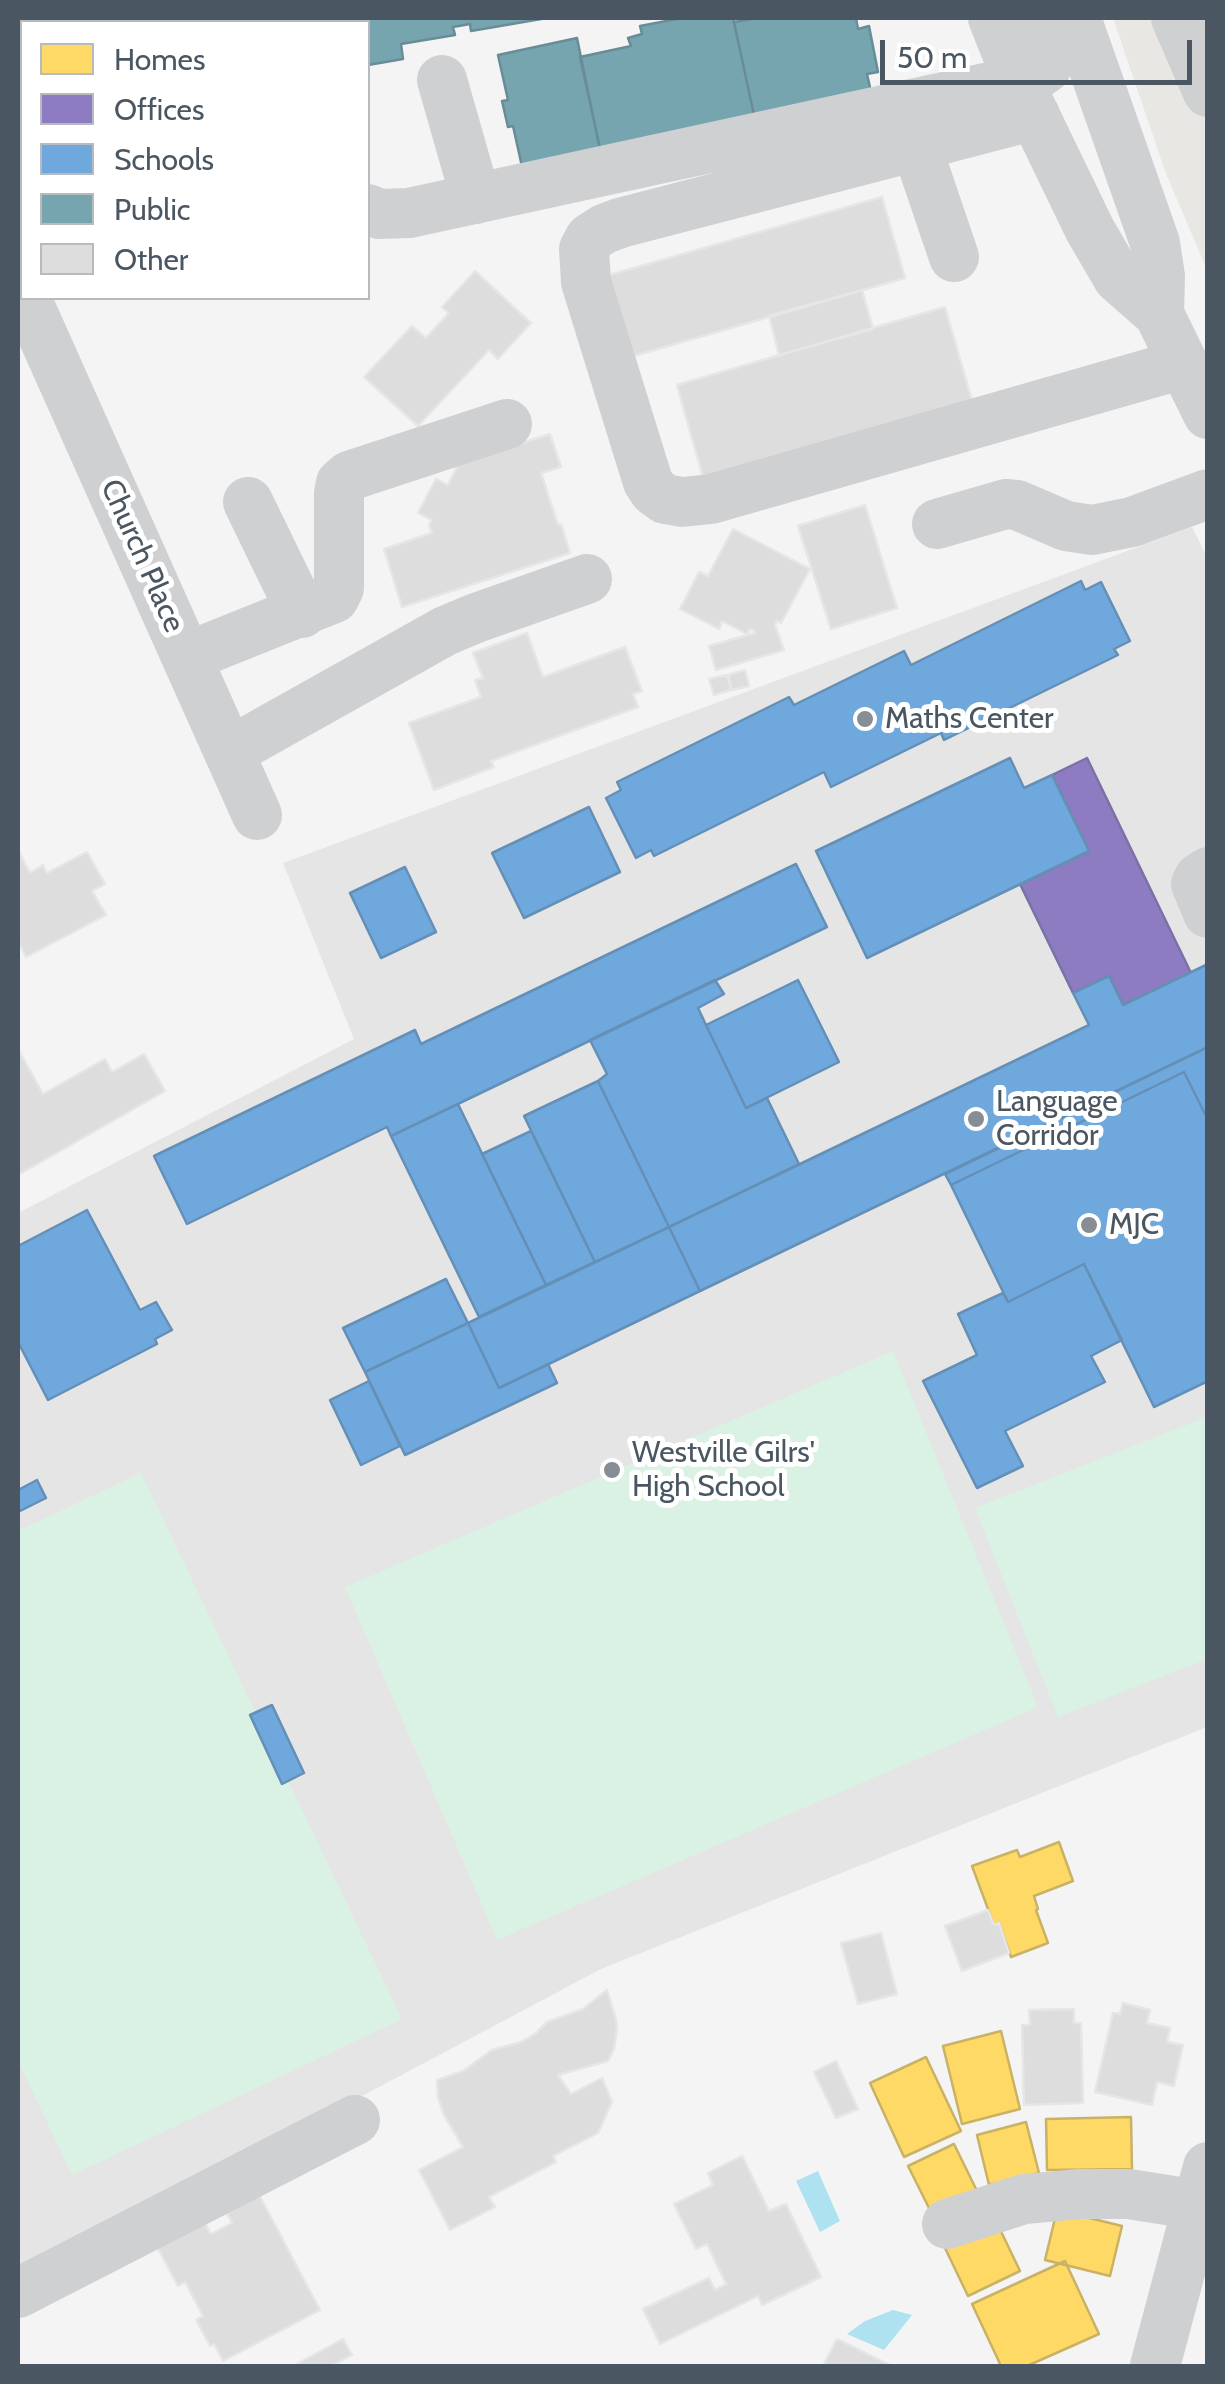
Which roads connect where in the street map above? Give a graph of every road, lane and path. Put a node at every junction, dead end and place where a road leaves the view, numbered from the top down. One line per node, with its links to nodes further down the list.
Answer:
1 (993, 18): 7 (street)
2 (1034, 18): 7 (street)
3 (1076, 18): 13 (street)
4 (1176, 18): 6 (street)
5 (442, 80): 9 (street)
6 (1206, 84)
7 (1026, 98): 8 (street); 9 (street); 13 (street)
8 (916, 145): 11 (street); 14 (street)
9 (476, 199): 10 (street)
10 (370, 210)
11 (954, 257)
12 (27, 300): 22 (street, Church Place)
13 (1158, 314): 14 (street)
14 (1183, 364): 15 (street)
15 (1208, 414)
16 (507, 424): 21 (street)
17 (1208, 494): 19 (street)
18 (248, 502): 21 (street)
19 (937, 524)
20 (586, 579): 23 (street)
21 (302, 612): 22 (street)
22 (187, 657): 23 (street, Church Place)
23 (230, 752): 24 (street, Church Place)
24 (258, 814)
25 (1208, 872): 26 (street)
26 (1208, 913)
27 (355, 2120): 30 (street)
28 (1203, 2186): 29 (street); 31 (street)
29 (947, 2224)
30 (18, 2293)
31 (1155, 2366)

